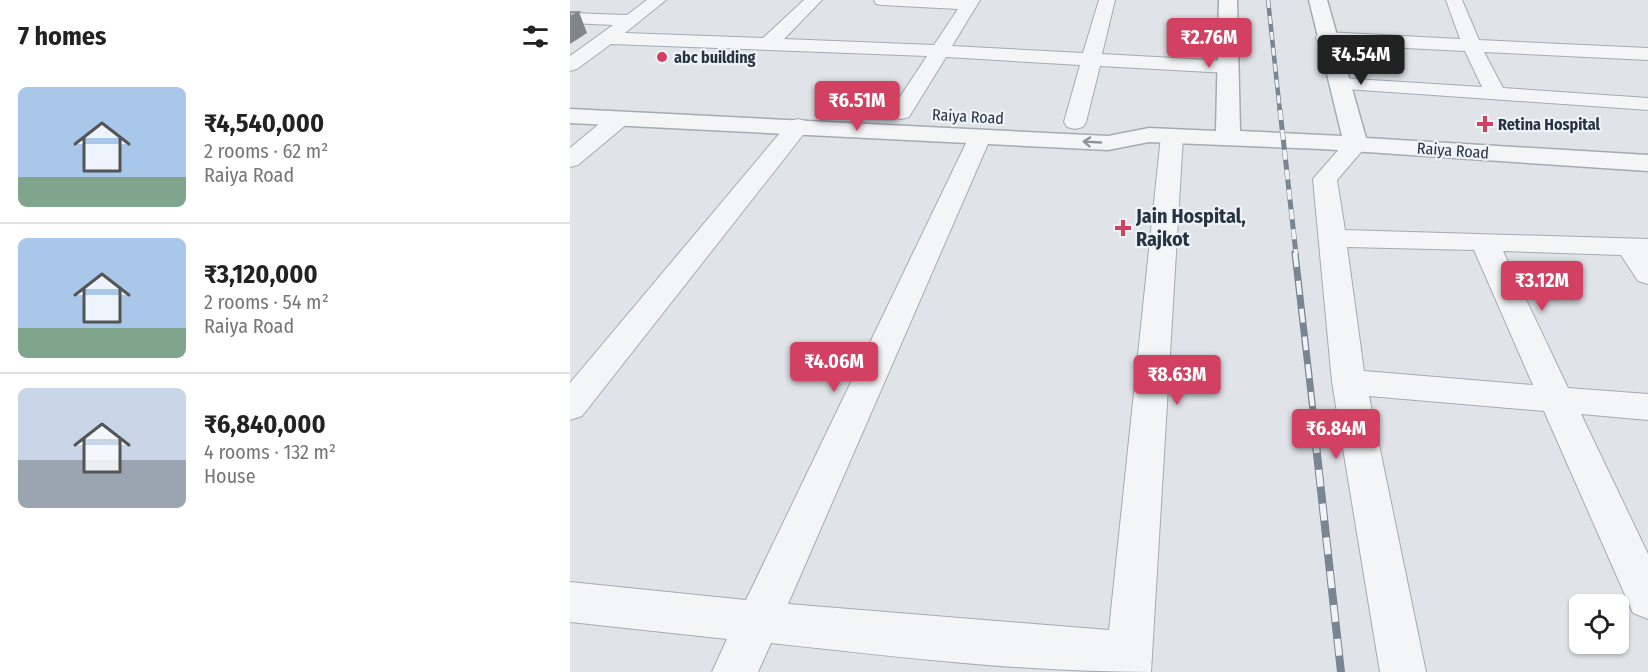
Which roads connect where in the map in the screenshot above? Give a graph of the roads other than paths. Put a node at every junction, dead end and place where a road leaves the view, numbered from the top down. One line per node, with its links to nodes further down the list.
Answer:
1 (658, 0): 10 (street)
2 (814, 0): 13 (street)
3 (882, 0): 8 (street)
4 (1107, 0): 18 (street)
5 (1228, 0): 20 (street)
6 (1318, 0): 12 (street)
7 (1454, 0): 14 (street)
8 (971, 2): 15 (street)
9 (570, 18): 10 (street)
10 (632, 20): 11 (street)
11 (608, 38): 13 (street); 19 (street)
12 (1325, 38): 14 (street); 22 (street)
13 (769, 43): 15 (street)
14 (1472, 45): 16 (street); 23 (street)
15 (940, 51): 18 (street); 26 (street)
16 (1615, 52): 17 (street); 21 (street)
17 (1648, 54)
18 (1091, 60): 20 (street); 29 (street)
19 (570, 65)
20 (1228, 67): 33 (street)
21 (1628, 69)
22 (1339, 84): 23 (street); 34 (street)
23 (1495, 93): 24 (street)
24 (1646, 94)
25 (570, 99): 26 (street, Raiya Road)
26 (901, 112): 29 (street, Raiya Road)
27 (570, 116): 28 (street, Raiya Road)
28 (620, 119): 30 (street, Raiya Road); 35 (street)
29 (1075, 122): 31 (street, Raiya Road)
30 (798, 126): 32 (street, Raiya Road); 43 (street)
31 (1161, 136): 32 (street, Raiya Road, one-way to 32); 33 (street, Raiya Road); 48 (street)
32 (980, 137): 47 (street)
33 (1228, 138): 34 (street, Raiya Road)
34 (1356, 144): 36 (street, Raiya Road); 37 (street)
35 (570, 160)
36 (1648, 163)
37 (1331, 238): 38 (street); 41 (street)
38 (1485, 243): 39 (street); 42 (street)
39 (1639, 246): 40 (street)
40 (1648, 275)
41 (1349, 382): 42 (street); 50 (street)
42 (1555, 400): 44 (street); 45 (street)
43 (570, 407)
44 (1648, 407)
45 (1648, 599)
46 (570, 602): 47 (street)
47 (758, 621): 48 (street); 49 (street)
48 (1129, 662)
49 (735, 672)
50 (1403, 672)

